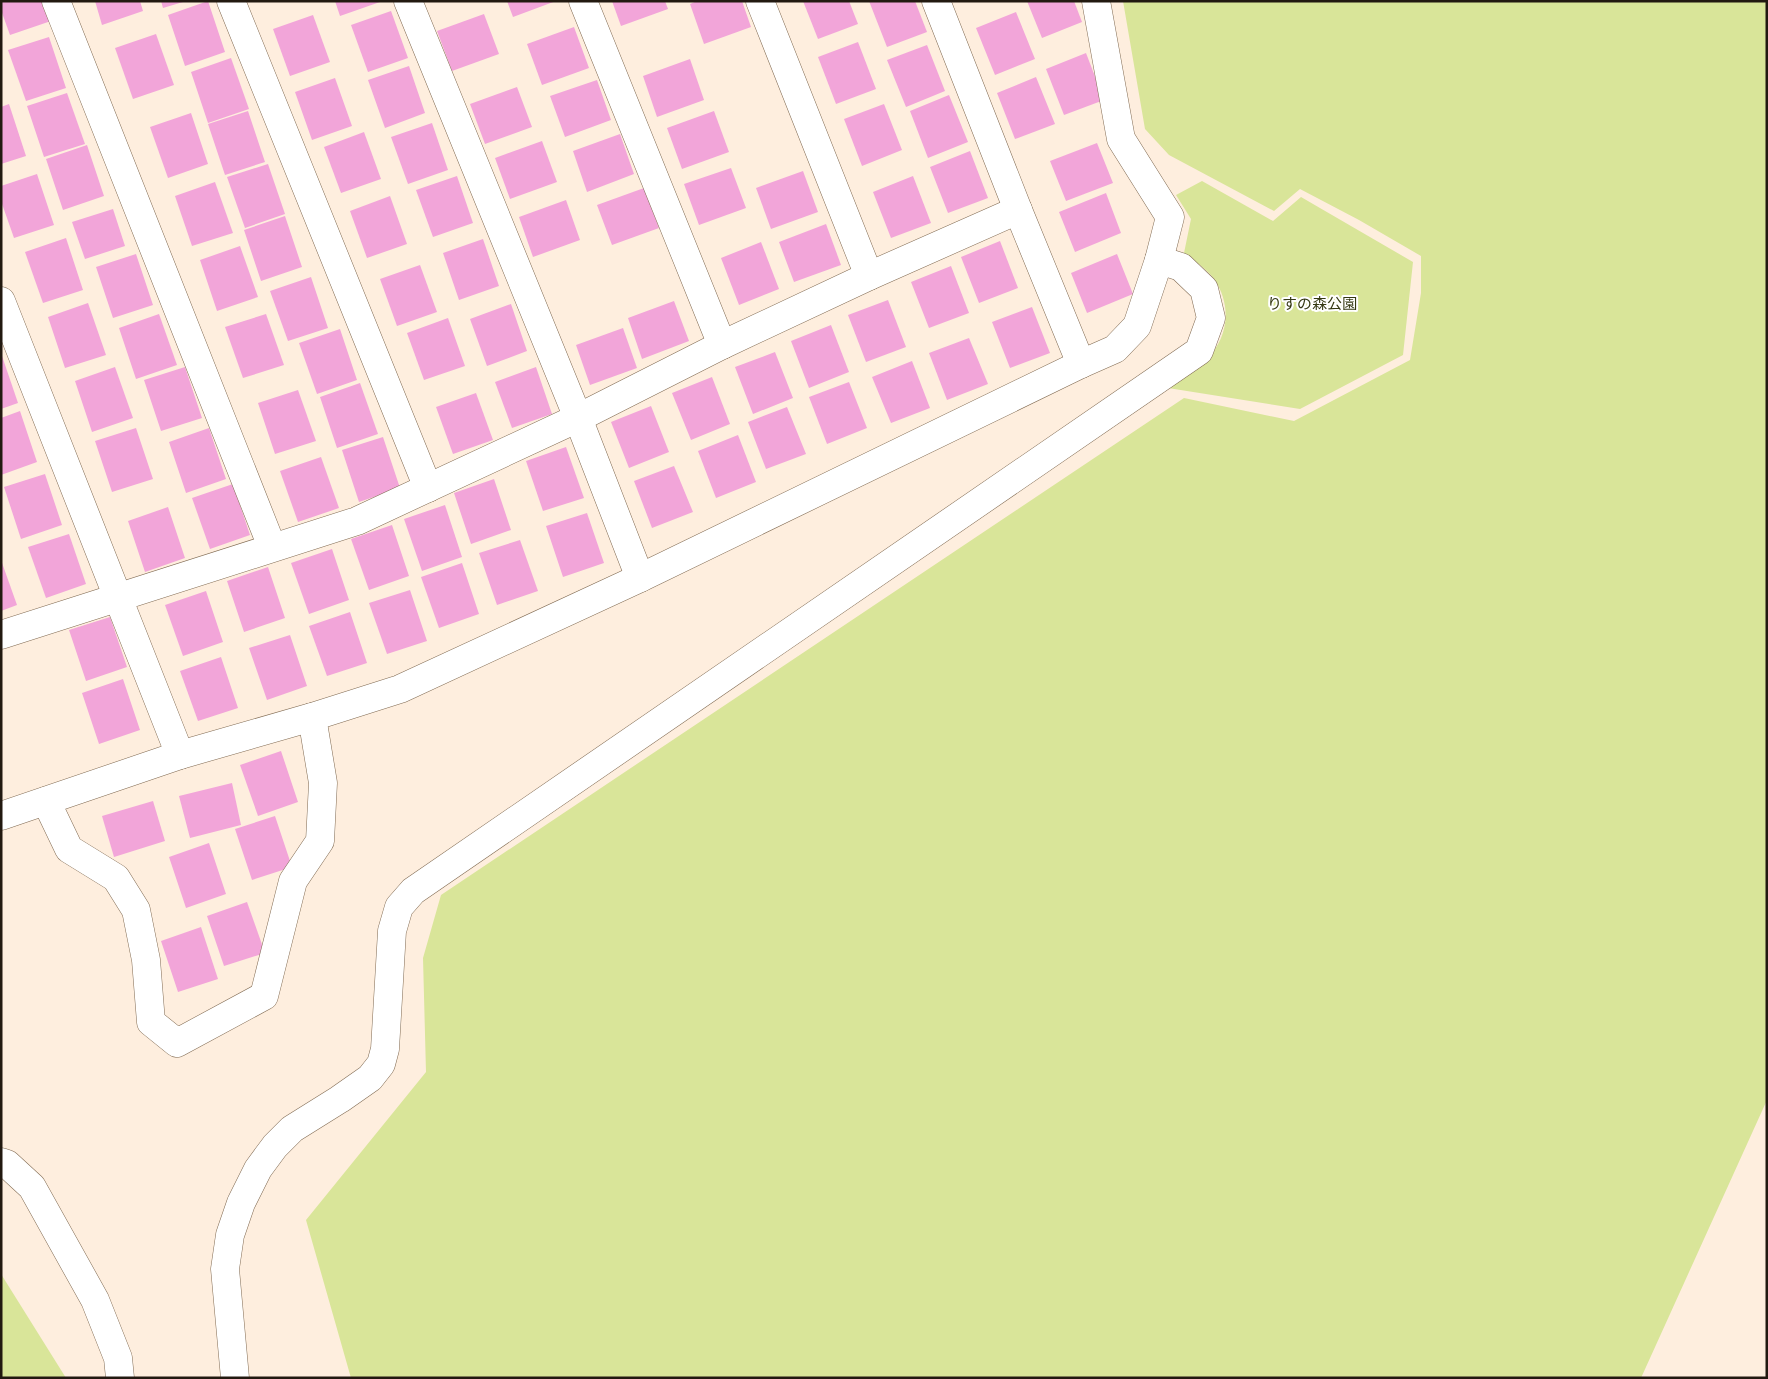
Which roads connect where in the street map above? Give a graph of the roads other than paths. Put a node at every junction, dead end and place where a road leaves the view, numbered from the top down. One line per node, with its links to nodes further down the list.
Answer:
1 (56, 1): 16 (street)
2 (231, 1): 15 (street)
3 (408, 1): 14 (street)
4 (583, 1): 12 (street)
5 (760, 1): 10 (street)
6 (936, 1): 8 (street)
7 (1096, 1): 9 (street)
8 (1018, 210): 10 (street); 13 (street)
9 (1159, 260): 13 (street); 26 (street)
10 (869, 276): 12 (street)
11 (1, 301): 18 (street)
12 (722, 345): 14 (street)
13 (1081, 364): 17 (street)
14 (578, 418): 15 (street); 17 (street)
15 (428, 488): 16 (street)
16 (272, 547): 18 (street)
17 (640, 578): 20 (street)
18 (119, 597): 19 (street); 21 (street)
19 (1, 635)
20 (312, 717): 21 (street); 22 (street)
21 (180, 754): 22 (street)
22 (46, 801): 23 (street)
23 (1, 816)
24 (1, 1162): 25 (street)
25 (120, 1378)
26 (235, 1378)

